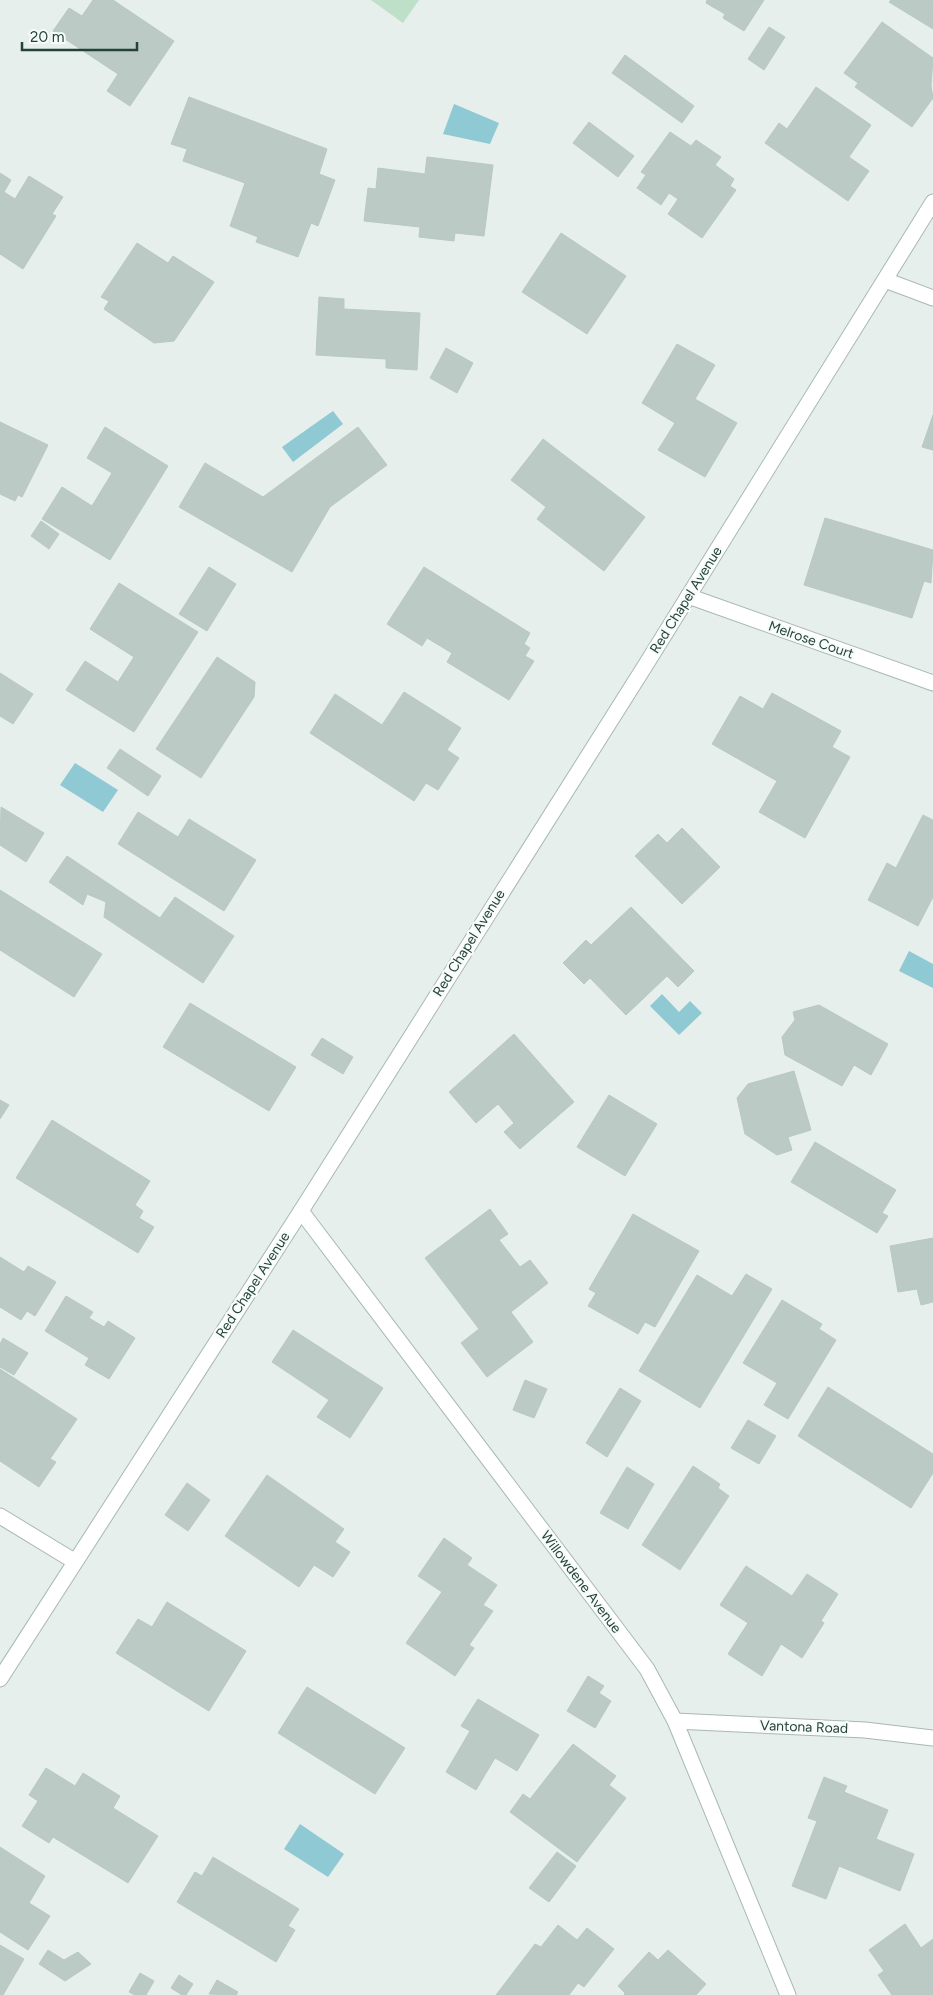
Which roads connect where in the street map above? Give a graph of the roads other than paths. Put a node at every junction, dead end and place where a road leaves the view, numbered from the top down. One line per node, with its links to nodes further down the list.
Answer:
1 (933, 202): 2 (street, Red Chapel Avenue)
2 (885, 280): 3 (street); 4 (street, Red Chapel Avenue)
3 (933, 298)
4 (688, 596): 5 (street, Melrose Court); 6 (street, Red Chapel Avenue)
5 (933, 683)
6 (301, 1211): 8 (street, Red Chapel Avenue); 10 (street, Willowdene Avenue)
7 (0, 1516): 8 (street)
8 (74, 1561): 9 (street, Red Chapel Avenue)
9 (0, 1680)
10 (675, 1722): 11 (street, Vantona Road); 12 (street, Willowdene Avenue)
11 (933, 1738)
12 (788, 1995)

